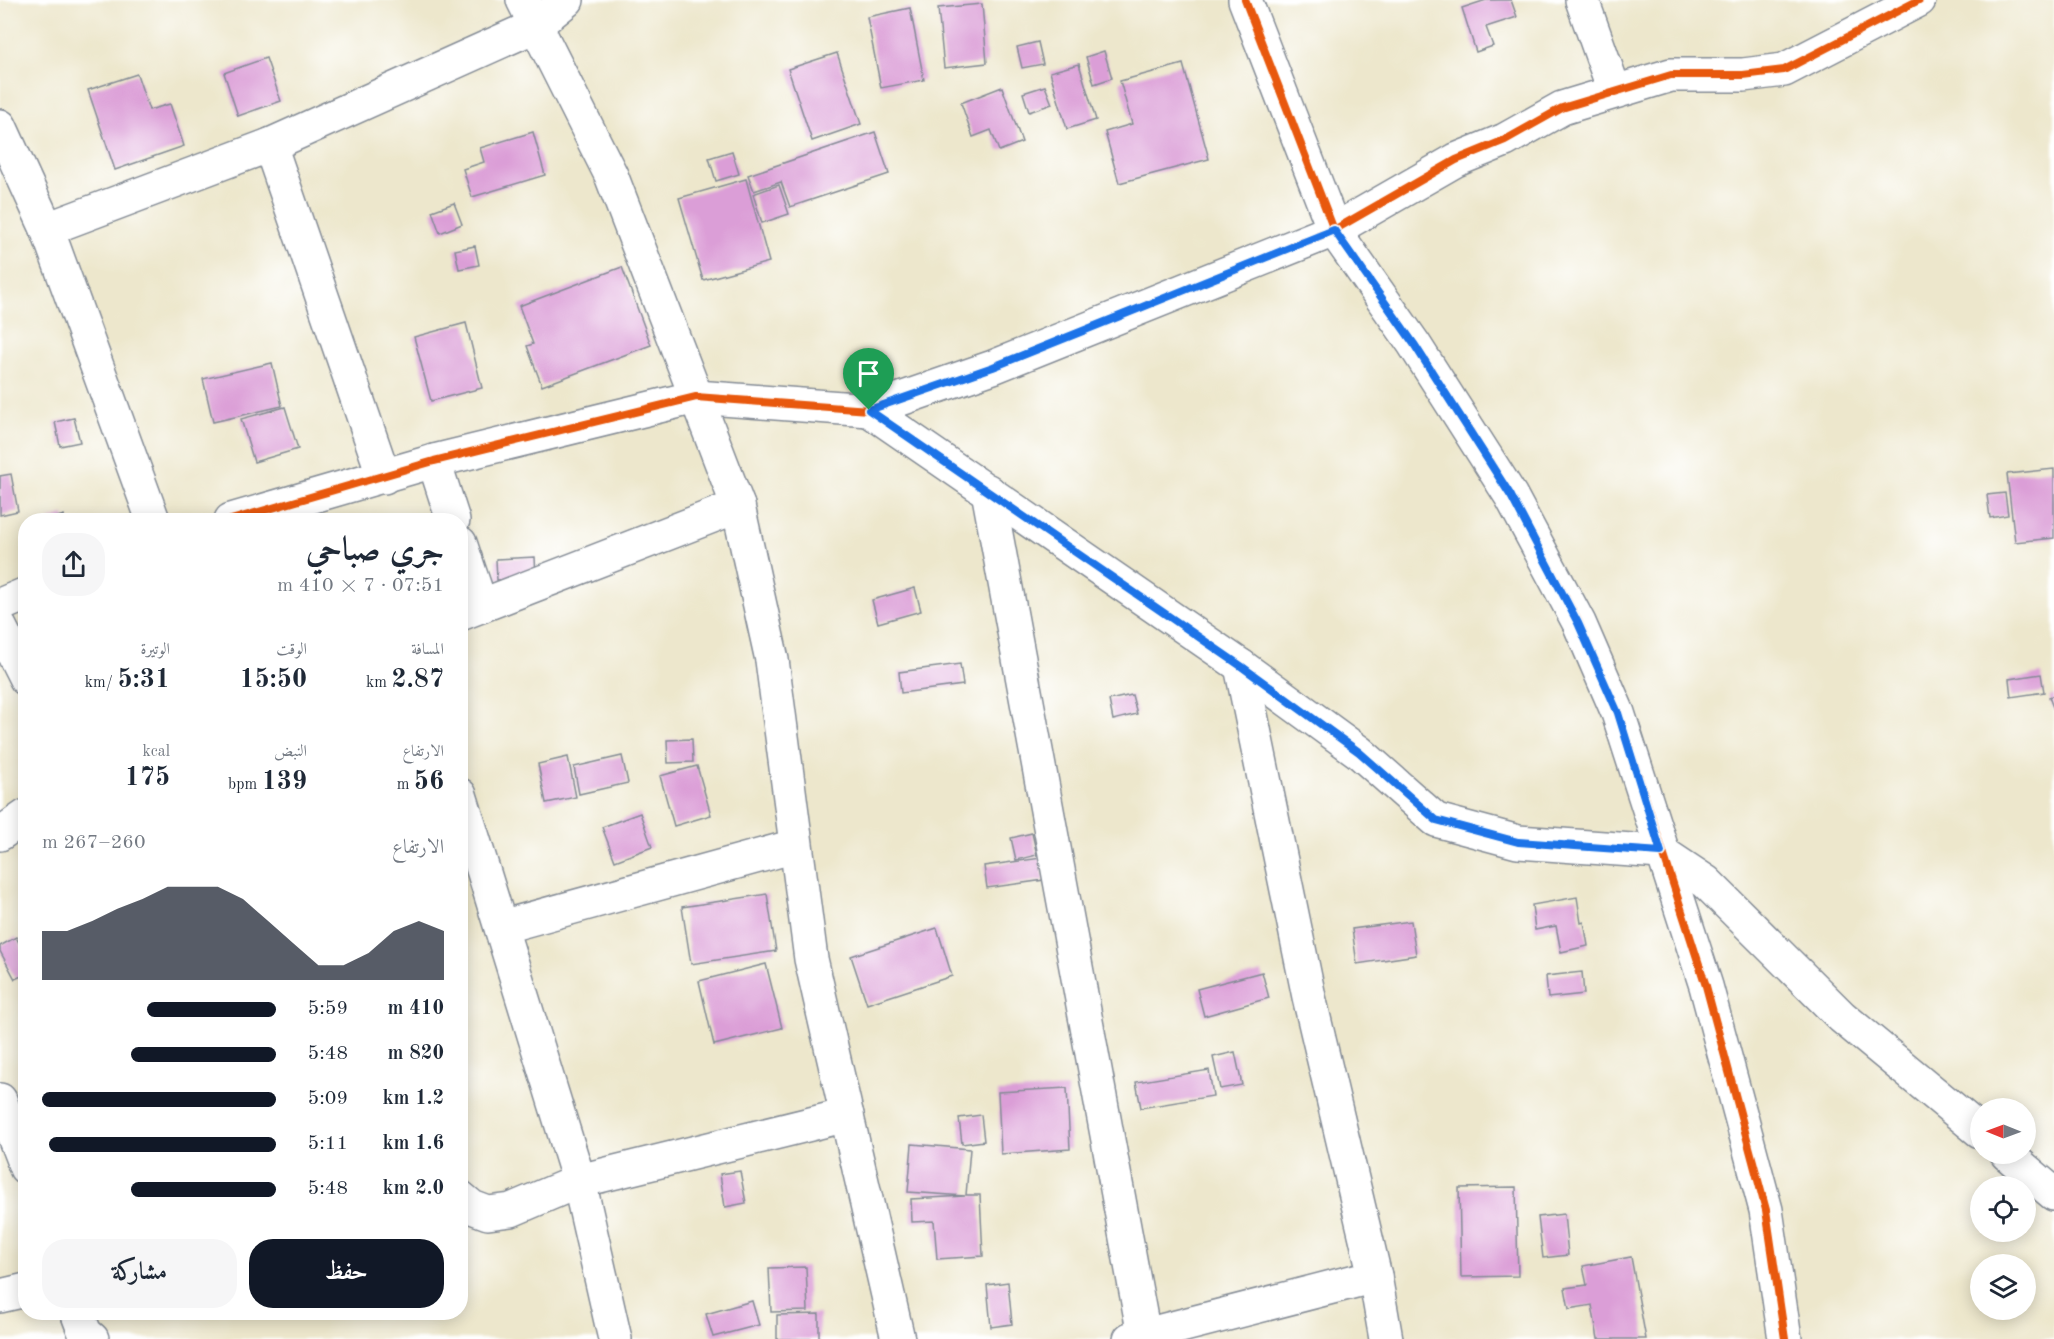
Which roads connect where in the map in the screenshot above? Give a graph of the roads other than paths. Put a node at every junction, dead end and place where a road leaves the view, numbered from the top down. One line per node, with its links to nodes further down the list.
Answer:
1 (567, 0): 5 (street)
2 (1245, 0): 10 (street)
3 (1582, 0): 6 (street)
4 (1919, 0): 6 (street)
5 (529, 13): 8 (street); 11 (street)
6 (1614, 90): 10 (street)
7 (0, 126): 9 (street)
8 (270, 144): 9 (street); 14 (street)
9 (47, 229): 17 (street)
10 (1334, 230): 12 (street); 31 (street)
11 (696, 397): 12 (street); 13 (street); 16 (street)
12 (869, 410): 15 (street)
13 (434, 461): 14 (street); 19 (street)
14 (384, 477): 18 (street)
15 (988, 491): 26 (street); 45 (street)
16 (738, 506): 23 (street); 30 (street)
17 (150, 513)
18 (256, 513)
19 (451, 513)
20 (468, 592): 23 (street)
21 (18, 597): 22 (street)
22 (0, 605)
23 (471, 610)
24 (0, 627): 25 (street)
25 (18, 663)
26 (1241, 666): 31 (street); 41 (street)
27 (468, 821): 32 (street)
28 (18, 822): 29 (street)
29 (0, 834)
30 (795, 846): 32 (street); 34 (street)
31 (1661, 852): 35 (street); 50 (street)
32 (501, 927): 38 (street)
33 (0, 1100): 36 (street)
34 (847, 1115): 38 (street); 48 (street)
35 (1970, 1123)
36 (18, 1147)
37 (2019, 1164): 39 (street)
38 (579, 1181): 40 (street); 47 (street)
39 (2054, 1194)
40 (468, 1204)
41 (1375, 1276): 45 (street); 49 (street)
42 (18, 1292): 43 (street)
43 (0, 1296)
44 (80, 1320): 46 (street)
45 (1137, 1337)
46 (92, 1339)
47 (615, 1339)
48 (898, 1339)
49 (1386, 1339)
50 (1785, 1339)

